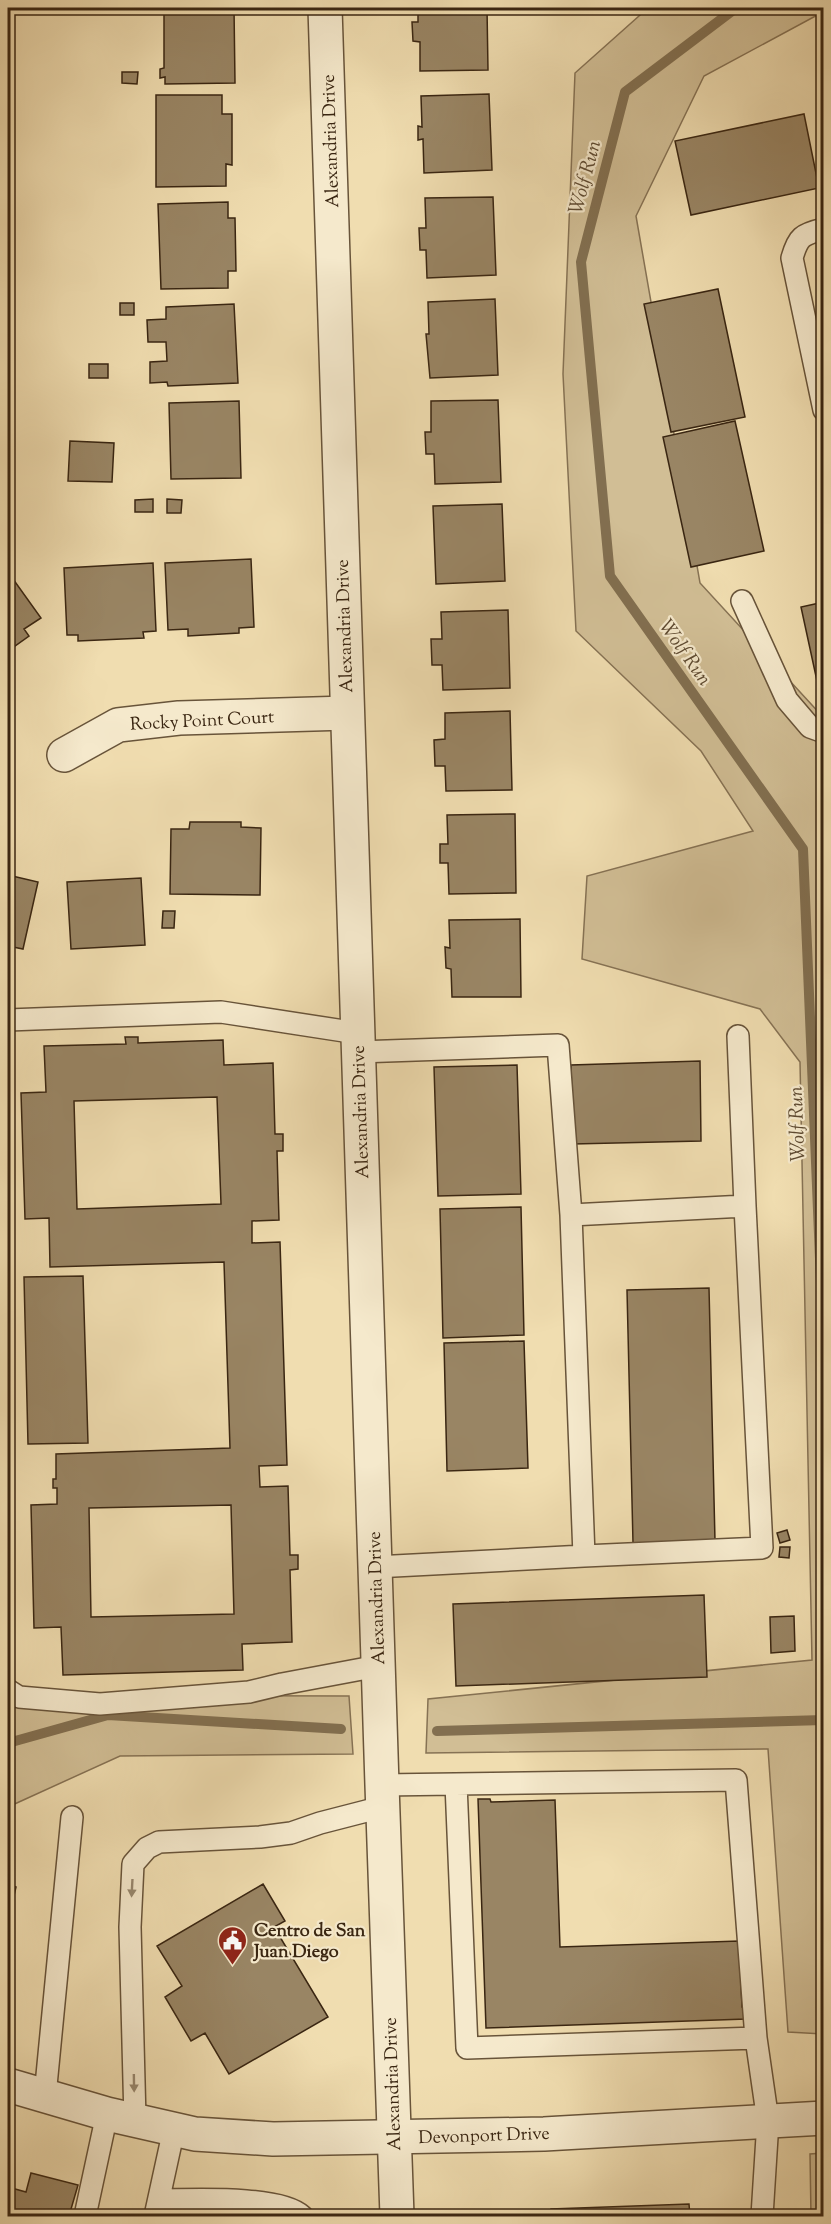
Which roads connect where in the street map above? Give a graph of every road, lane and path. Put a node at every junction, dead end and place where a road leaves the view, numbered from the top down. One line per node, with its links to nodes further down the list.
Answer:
1 (325, 8): 5 (street, Alexandria Drive)
2 (824, 229): 3 (lane)
3 (824, 410)
4 (742, 601): 6 (lane)
5 (347, 713): 7 (street, Rocky Point Court); 10 (street, Alexandria Drive)
6 (824, 732)
7 (64, 755)
8 (8, 1020): 10 (lane)
9 (738, 1036): 11 (lane)
10 (358, 1042): 12 (lane); 14 (street, Alexandria Drive)
11 (745, 1206): 12 (lane); 13 (lane)
12 (571, 1215): 13 (lane)
13 (584, 1556): 14 (lane)
14 (375, 1567): 15 (street, Alexandria Drive)
15 (378, 1666): 16 (lane); 18 (street, Alexandria Drive)
16 (8, 1690)
17 (456, 1784): 18 (lane); 20 (lane); 20 (lane)
18 (382, 1796): 23 (lane, one-way to 23); 27 (street, Alexandria Drive)
19 (72, 1817): 22 (lane)
20 (756, 2038): 25 (lane)
21 (8, 2085): 22 (street, Devonport Drive)
22 (45, 2096): 23 (street, Devonport Drive)
23 (121, 2117): 26 (street, Devonport Drive); 29 (lane)
24 (823, 2118): 25 (street, Devonport Drive)
25 (768, 2121): 27 (street, Devonport Drive); 32 (lane)
26 (174, 2129): 27 (street, Devonport Drive); 28 (lane)
27 (393, 2137): 31 (street, Alexandria Drive)
28 (158, 2208): 30 (lane)
29 (85, 2217)
30 (302, 2217)
31 (397, 2217)
32 (762, 2217)

